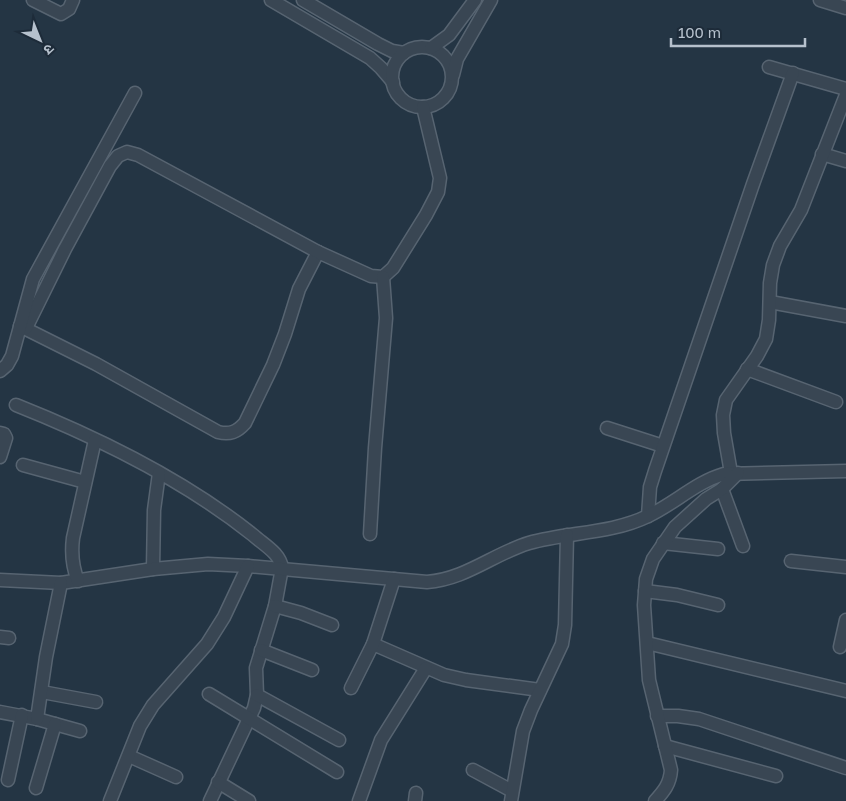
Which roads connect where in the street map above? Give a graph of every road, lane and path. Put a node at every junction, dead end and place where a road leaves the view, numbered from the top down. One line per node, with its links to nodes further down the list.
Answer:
1 (33, 0): 2 (street)
2 (73, 0)
3 (270, 0): 14 (street)
4 (303, 0): 10 (street)
5 (475, 0): 9 (street)
6 (491, 0): 13 (street)
7 (820, 0): 8 (street)
8 (846, 8)
9 (431, 48): 10 (street); 13 (street)
10 (404, 53): 14 (street)
11 (769, 67): 12 (street)
12 (793, 74): 15 (street); 33 (street)
13 (452, 78): 18 (street)
14 (393, 82): 18 (street)
15 (846, 88)
16 (135, 93): 25 (street)
17 (846, 95): 19 (street)
18 (423, 107): 22 (street)
19 (822, 154): 20 (street); 23 (street)
20 (846, 161)
21 (318, 252): 22 (street); 25 (street); 25 (street)
22 (383, 277): 42 (street)
23 (770, 302): 24 (street); 26 (street)
24 (846, 316)
25 (23, 327): 27 (street)
26 (747, 369): 28 (street); 38 (street)
27 (0, 371)
28 (836, 402)
29 (16, 406): 32 (street)
30 (607, 428): 33 (street)
31 (0, 433): 34 (street)
32 (95, 440): 37 (street); 39 (street)
33 (663, 446): 41 (street)
34 (0, 457)
35 (23, 466): 39 (street)
36 (846, 471): 38 (street)
37 (159, 473): 50 (street); 51 (street)
38 (735, 473): 40 (street); 41 (street)
39 (85, 482): 54 (street)
40 (722, 489): 44 (street); 45 (street)
41 (648, 516): 43 (street)
42 (370, 534)
43 (567, 535): 52 (street); 68 (street)
44 (663, 543): 46 (street); 56 (street)
45 (743, 546)
46 (718, 549)
47 (791, 561): 49 (street)
48 (248, 566): 50 (street); 51 (street); 83 (street)
49 (846, 567)
50 (282, 568): 52 (street); 58 (street)
51 (153, 569): 54 (street)
52 (394, 579): 62 (street)
53 (0, 580): 55 (street)
54 (78, 581): 55 (street)
55 (61, 583): 70 (street)
56 (645, 591): 57 (street); 61 (street)
57 (718, 605)
58 (275, 606): 60 (street); 64 (street)
59 (846, 620): 63 (street)
60 (332, 625)
61 (647, 643): 69 (street); 76 (street)
62 (373, 644): 65 (street); 67 (street)
63 (840, 647)
64 (261, 650): 66 (street); 72 (street)
65 (426, 668): 68 (street); 96 (street)
66 (312, 670)
67 (351, 688)
68 (540, 690): 92 (street)
69 (846, 691)
70 (42, 692): 73 (street); 77 (street)
71 (209, 694): 78 (street)
72 (257, 695): 78 (street); 81 (street)
73 (96, 702)
74 (0, 712): 75 (street)
75 (22, 715): 77 (street); 89 (street)
76 (657, 716): 82 (street); 84 (street)
77 (38, 719): 79 (street)
78 (248, 719): 86 (street); 90 (street)
79 (55, 724): 80 (street); 91 (street)
80 (80, 731)
81 (339, 740)
82 (665, 746): 87 (street); 97 (street)
83 (129, 756): 88 (street); 93 (street)
84 (846, 768)
85 (473, 770): 92 (street)
86 (337, 772)
87 (776, 776)
88 (176, 777)
89 (8, 780)
90 (218, 782): 94 (street); 95 (street)
91 (36, 788)
92 (511, 796)
93 (110, 801)
94 (210, 801)
95 (249, 801)
96 (360, 801)
97 (655, 801)

